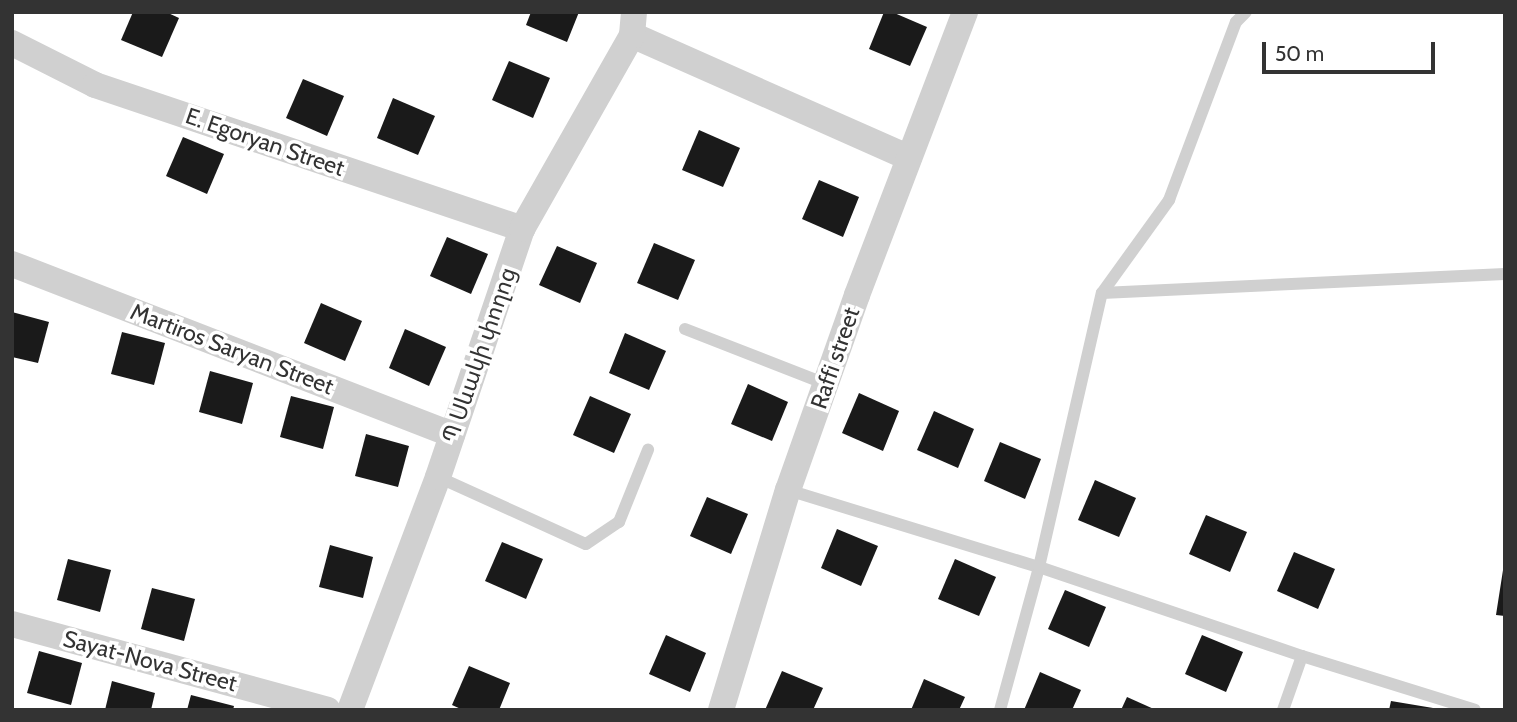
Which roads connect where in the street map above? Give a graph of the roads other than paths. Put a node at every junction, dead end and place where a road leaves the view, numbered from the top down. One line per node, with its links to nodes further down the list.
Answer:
1 (965, 12): 5 (street, Raffi street)
2 (1246, 12): 9 (lane)
3 (633, 24): 5 (street); 6 (street, Պ Սևակի փողոց)
4 (12, 43): 6 (street, E. Egoryan Street)
5 (909, 158): 11 (street, Raffi street)
6 (522, 229): 12 (street, Պ Սևակի փողոց)
7 (12, 264): 12 (street, Martiros Saryan Street)
8 (1505, 274): 9 (lane)
9 (1102, 293): 16 (lane)
10 (685, 329): 11 (lane)
11 (826, 384): 15 (street, Raffi street)
12 (452, 435): 14 (street, Պ Սևակի փողոց)
13 (648, 450): 14 (lane)
14 (438, 477): 20 (street, Պ Սևակի փողոց)
15 (788, 490): 16 (lane); 21 (street, Raffi street)
16 (1039, 568): 18 (lane); 22 (lane)
17 (12, 624): 19 (street, Sayat-Nova Street)
18 (1302, 656): 23 (lane); 24 (lane)
19 (328, 710)
20 (349, 710)
21 (721, 710)
22 (1000, 710)
23 (1283, 710)
24 (1475, 710)

